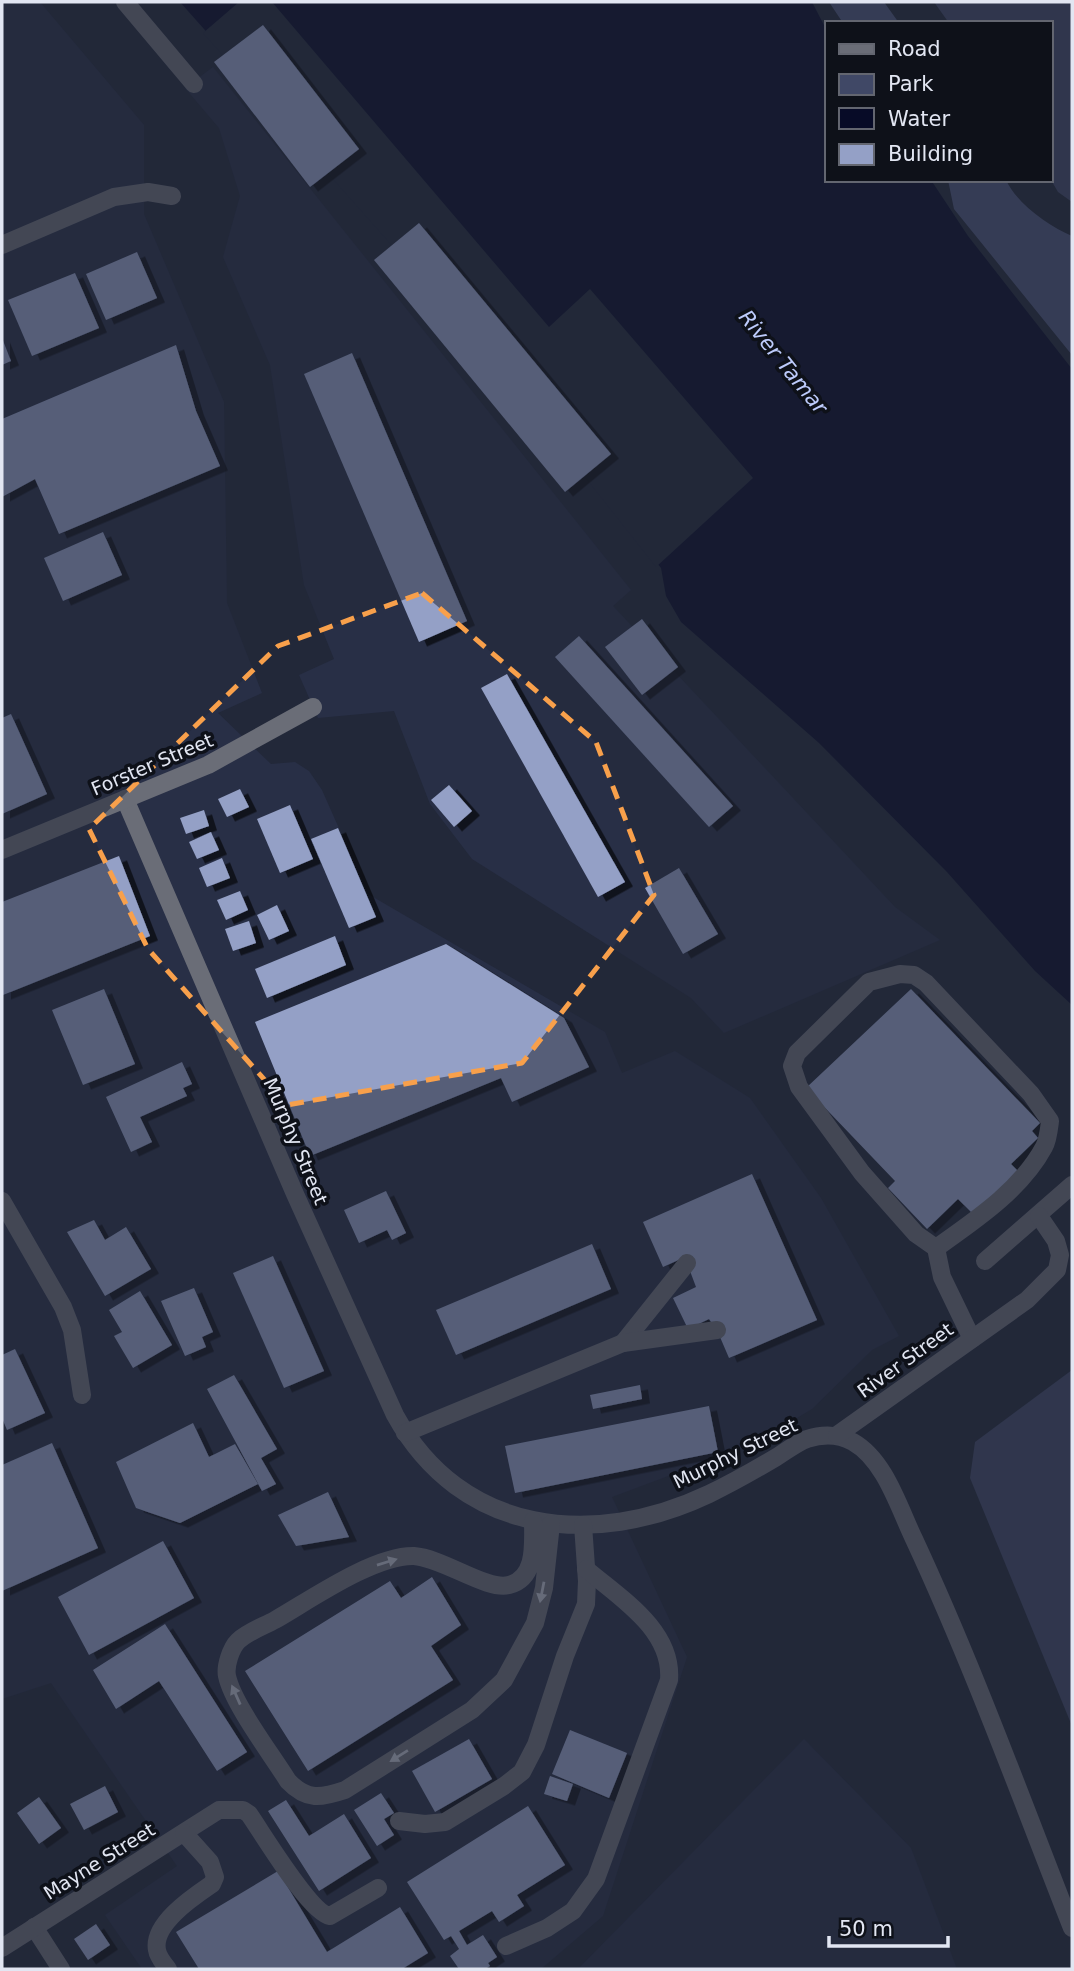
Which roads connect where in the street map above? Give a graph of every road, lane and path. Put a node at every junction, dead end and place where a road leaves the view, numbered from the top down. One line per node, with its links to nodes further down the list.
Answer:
1 (125, 2): 2 (street)
2 (194, 84)
3 (172, 195): 4 (street)
4 (2, 245)
5 (313, 707): 6 (street, Forster Street)
6 (125, 799): 7 (street, Forster Street); 18 (street, Murphy Street)
7 (2, 850)
8 (1072, 1185): 10 (street)
9 (2, 1201): 17 (street)
10 (1039, 1216): 12 (street); 15 (street, River Street)
11 (936, 1248): 11 (street); 15 (street)
12 (985, 1261)
13 (687, 1263): 16 (street)
14 (717, 1330): 16 (street)
15 (972, 1339): 19 (street, River Street)
16 (623, 1343): 18 (street)
17 (82, 1395)
18 (405, 1433): 20 (street, Murphy Street)
19 (837, 1435): 22 (street, Murphy Street); 28 (street)
20 (533, 1521): 21 (street, Murphy Street); 21 (street, one-way to 20)
21 (551, 1524): 22 (street, Murphy Street)
22 (583, 1525): 23 (street)
23 (586, 1569): 24 (street); 29 (street)
24 (400, 1821)
25 (184, 1833): 26 (street, Mayne Street); 27 (street, Mayne Street); 32 (street)
26 (378, 1888)
27 (34, 1927): 30 (street, Mayne Street); 31 (street)
28 (1072, 1928)
29 (506, 1946)
30 (2, 1948)
31 (61, 1969)
32 (168, 1969)

